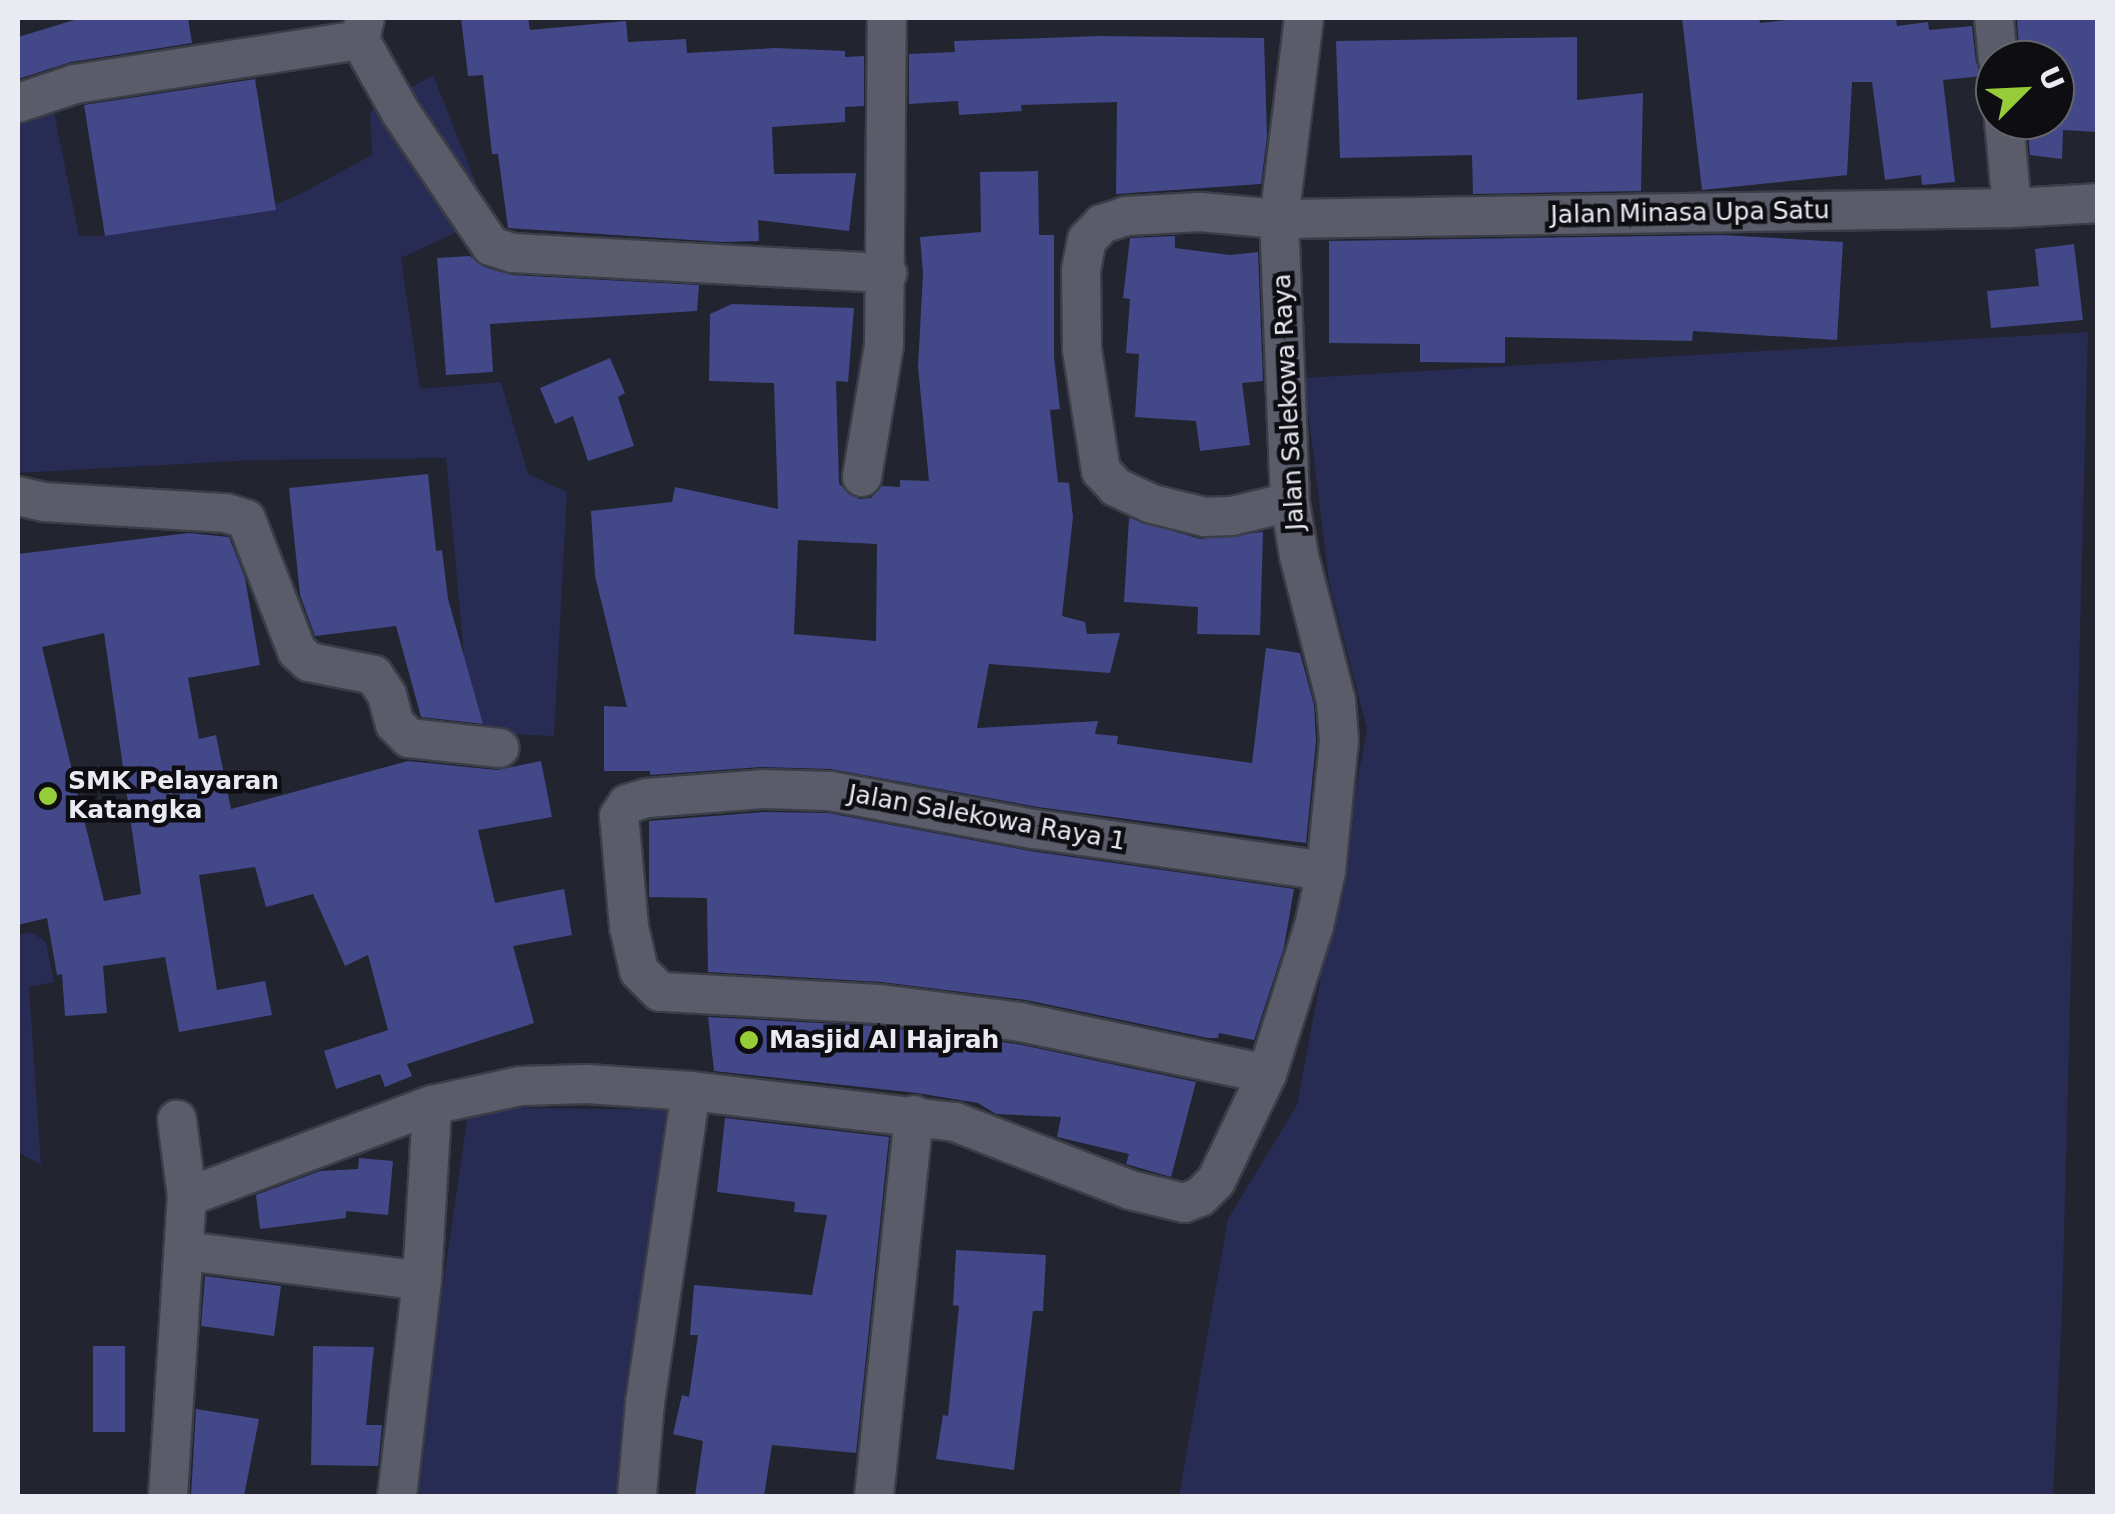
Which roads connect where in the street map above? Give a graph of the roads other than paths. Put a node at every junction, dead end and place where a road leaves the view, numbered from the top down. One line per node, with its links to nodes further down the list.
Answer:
1 (887, 18): 9 (street)
2 (1304, 18): 8 (street, Jalan Salekowa Raya)
3 (362, 29): 4 (street); 9 (street)
4 (18, 103)
5 (2006, 140): 7 (street)
6 (2098, 203): 7 (street, Jalan Minasa Upa Satu)
7 (2012, 208): 8 (street, Jalan Minasa Upa Satu)
8 (1279, 218): 12 (street, Jalan Salekowa Raya); 12 (street, Jalan Minasa Upa Satu)
9 (887, 274): 10 (street)
10 (862, 477)
11 (18, 496): 13 (street)
12 (1290, 502): 14 (street, Jalan Salekowa Raya)
13 (498, 748)
14 (1326, 871): 15 (street, Jalan Salekowa Raya); 15 (street, Jalan Salekowa Raya 1)
15 (1267, 1074): 18 (street, Jalan Salekowa Raya)
16 (691, 1091): 17 (street); 18 (street); 25 (street)
17 (432, 1105): 20 (street); 22 (street)
18 (914, 1115): 26 (street)
19 (177, 1120): 20 (street)
20 (188, 1197): 21 (street)
21 (186, 1251): 22 (street); 23 (street)
22 (422, 1281): 24 (street)
23 (168, 1496)
24 (397, 1496)
25 (637, 1496)
26 (874, 1496)

